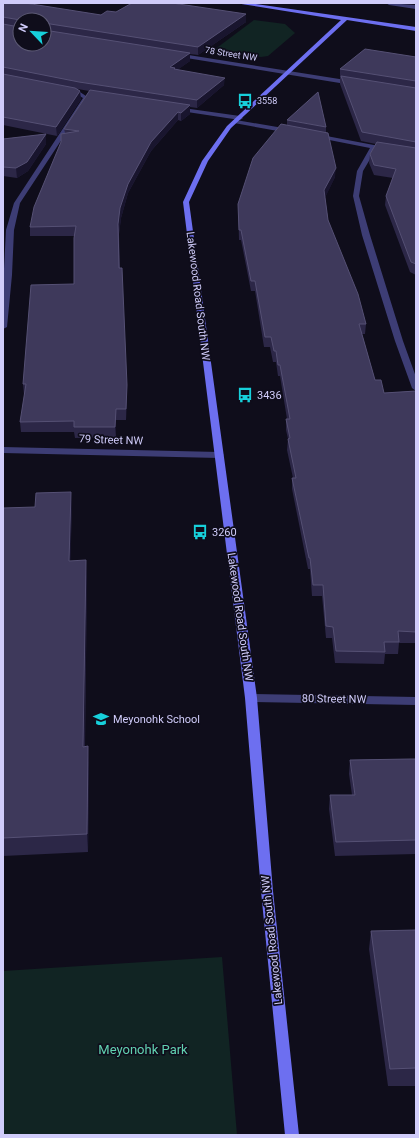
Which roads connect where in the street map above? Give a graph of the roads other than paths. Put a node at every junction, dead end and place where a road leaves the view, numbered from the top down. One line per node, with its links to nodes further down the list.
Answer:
1 (238, 3): 4 (street)
2 (389, 3): 3 (street)
3 (416, 7)
4 (345, 19): 5 (street); 7 (street, Lakewood Road South NW)
5 (416, 29)
6 (170, 54): 7 (street, 78 Street NW)
7 (289, 73): 8 (street, 78 Street NW); 13 (street, Lakewood Road South NW)
8 (361, 84)
9 (64, 90): 10 (street)
10 (78, 93): 11 (street); 18 (street)
11 (93, 95)
12 (171, 108): 13 (street)
13 (238, 120): 14 (street); 21 (street, Lakewood Road South NW)
14 (298, 133)
15 (306, 134): 16 (street)
16 (374, 147): 17 (street); 19 (street)
17 (390, 150)
18 (3, 327)
19 (416, 388)
20 (3, 450): 21 (street, 79 Street NW)
21 (219, 455): 22 (street, Lakewood Road South NW)
22 (251, 698): 23 (street, 80 Street NW); 24 (street, Lakewood Road South NW)
23 (416, 701)
24 (292, 1135)

